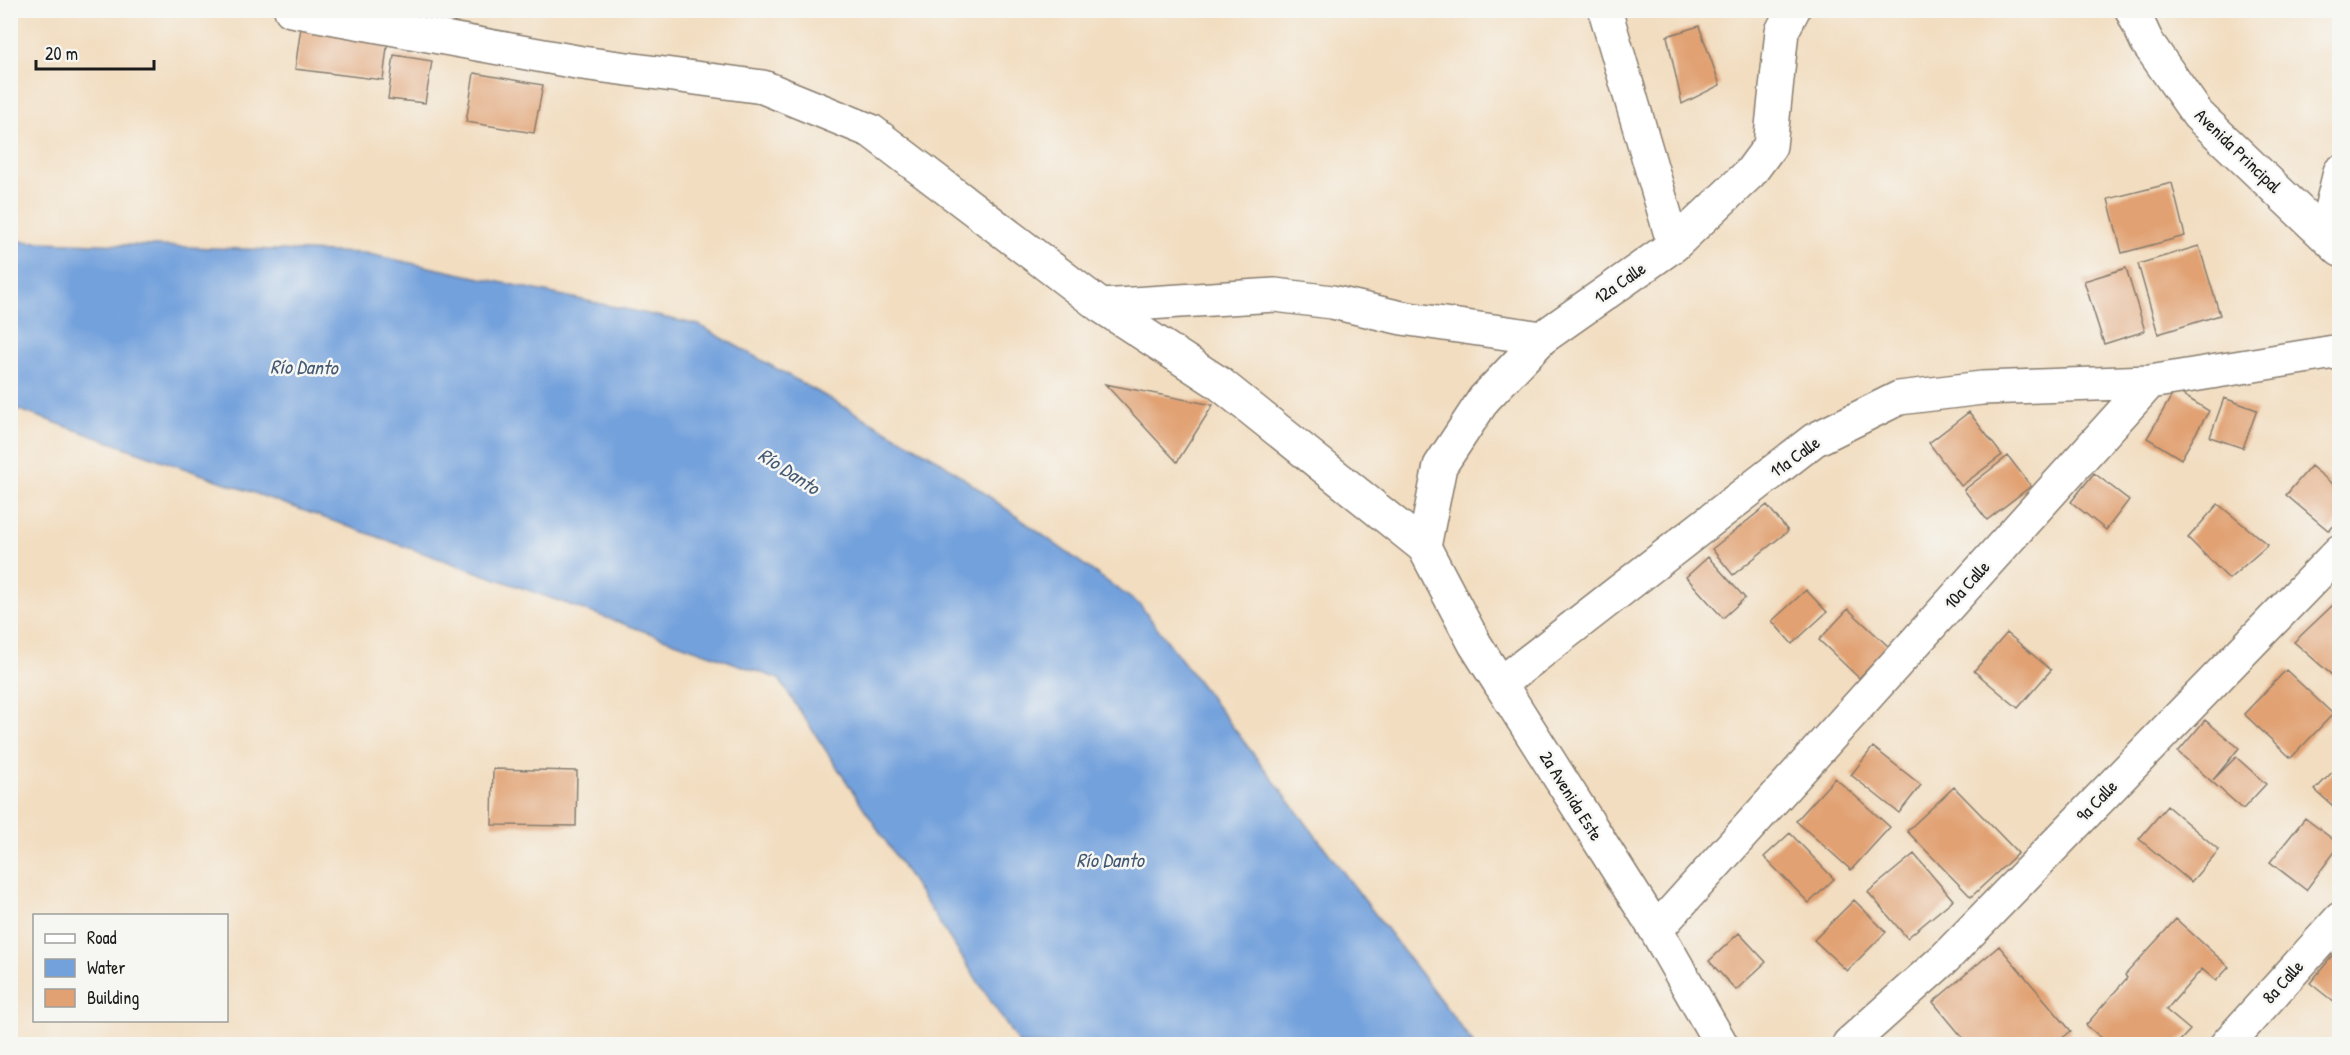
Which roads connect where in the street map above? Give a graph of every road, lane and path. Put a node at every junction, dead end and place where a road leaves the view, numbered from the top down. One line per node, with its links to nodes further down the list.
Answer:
1 (291, 10): 8 (street)
2 (1605, 10): 7 (street)
3 (1792, 10): 7 (street, 12a Calle)
4 (2132, 10): 6 (street, Avenida Principal)
5 (2340, 172): 6 (street)
6 (2332, 242)
7 (1674, 245): 9 (street, 12a Calle)
8 (1101, 306): 9 (street); 12 (street)
9 (1542, 338): 12 (street, 12a Calle)
10 (2340, 351): 11 (street)
11 (2150, 382): 14 (street, 11a Calle); 16 (street, 10a Calle)
12 (1424, 547): 14 (street, 2a Avenida Este)
13 (2340, 551): 18 (street, 9a Calle)
14 (1500, 684): 16 (street, 2a Avenida Este)
15 (2340, 918): 19 (street, 8a Calle)
16 (1656, 930): 17 (street, 2a Avenida Este)
17 (1721, 1044)
18 (1848, 1044)
19 (2226, 1044)

